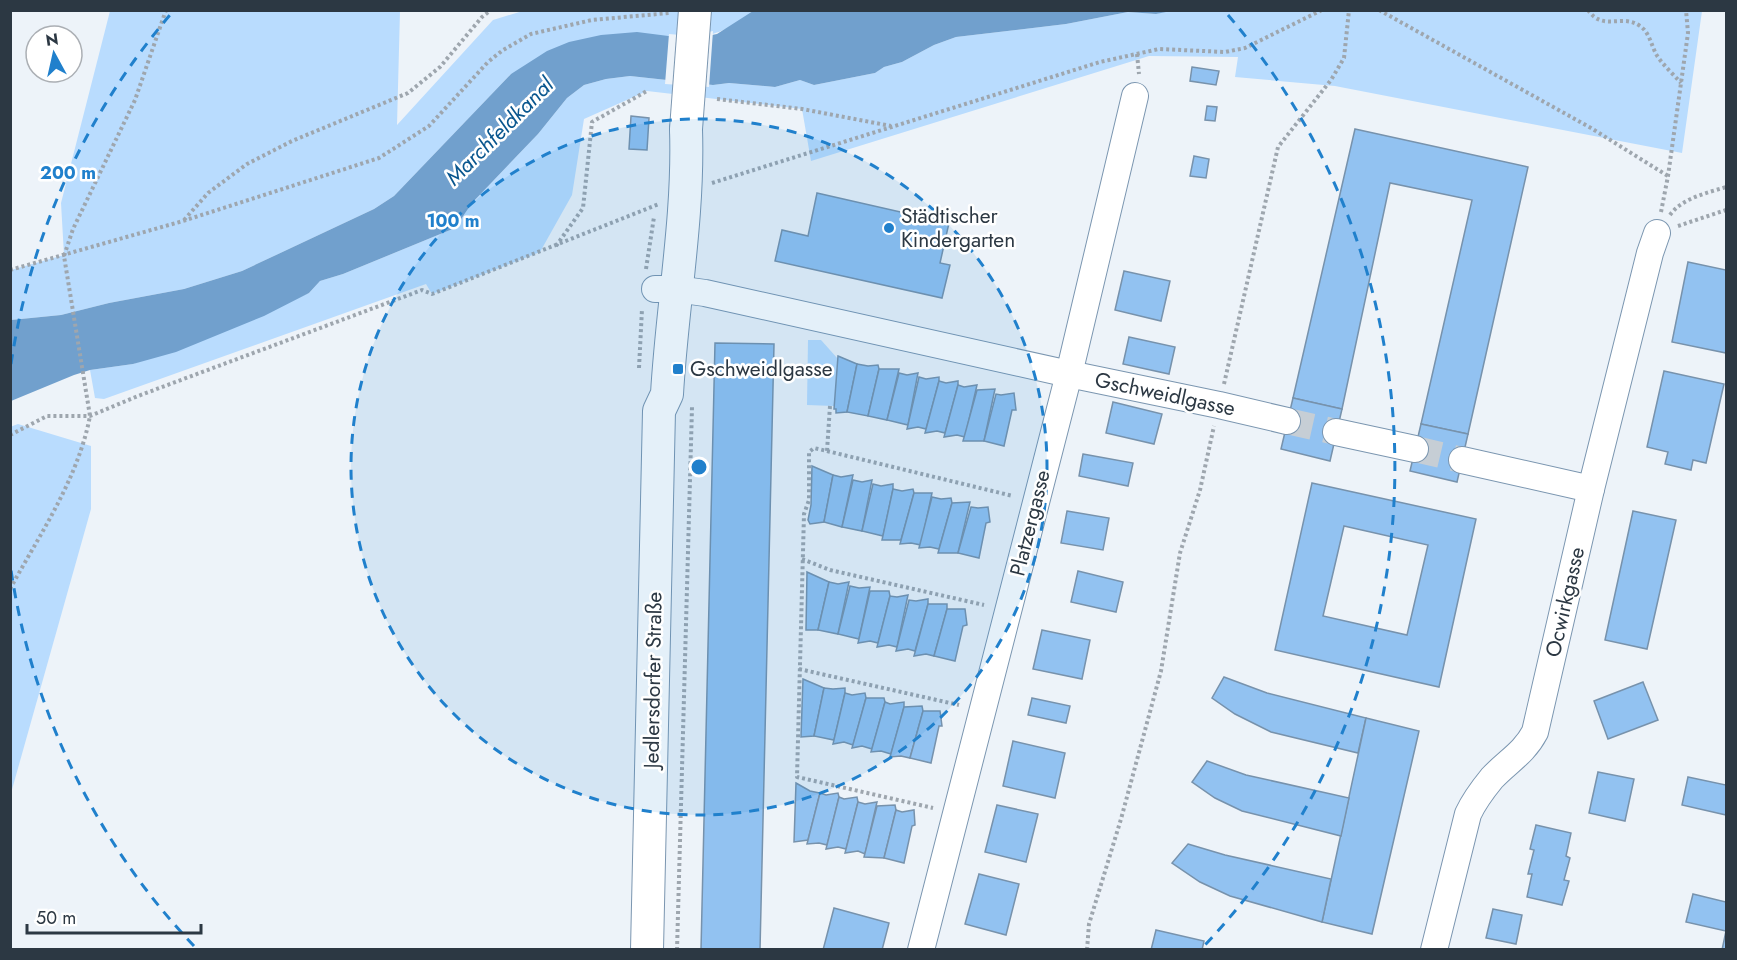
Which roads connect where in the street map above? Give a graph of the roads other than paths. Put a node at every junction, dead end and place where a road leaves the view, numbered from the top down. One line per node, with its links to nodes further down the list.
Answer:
1 (684, 11): 4 (street, Jedlersdorfer Straße, bridge)
2 (1135, 96): 5 (street, Platzergasse)
3 (1657, 233): 10 (street, Ocwirkgasse)
4 (665, 289): 5 (street, Gschweidlgasse); 11 (street, Jedlersdorfer Straße)
5 (1069, 374): 6 (street, Gschweidlgasse); 12 (street, Platzergasse)
6 (1287, 421)
7 (1336, 432): 8 (street)
8 (1415, 449)
9 (1462, 460): 10 (street)
10 (1591, 489): 13 (street, Ocwirkgasse)
11 (647, 950)
12 (921, 950)
13 (1434, 950)

